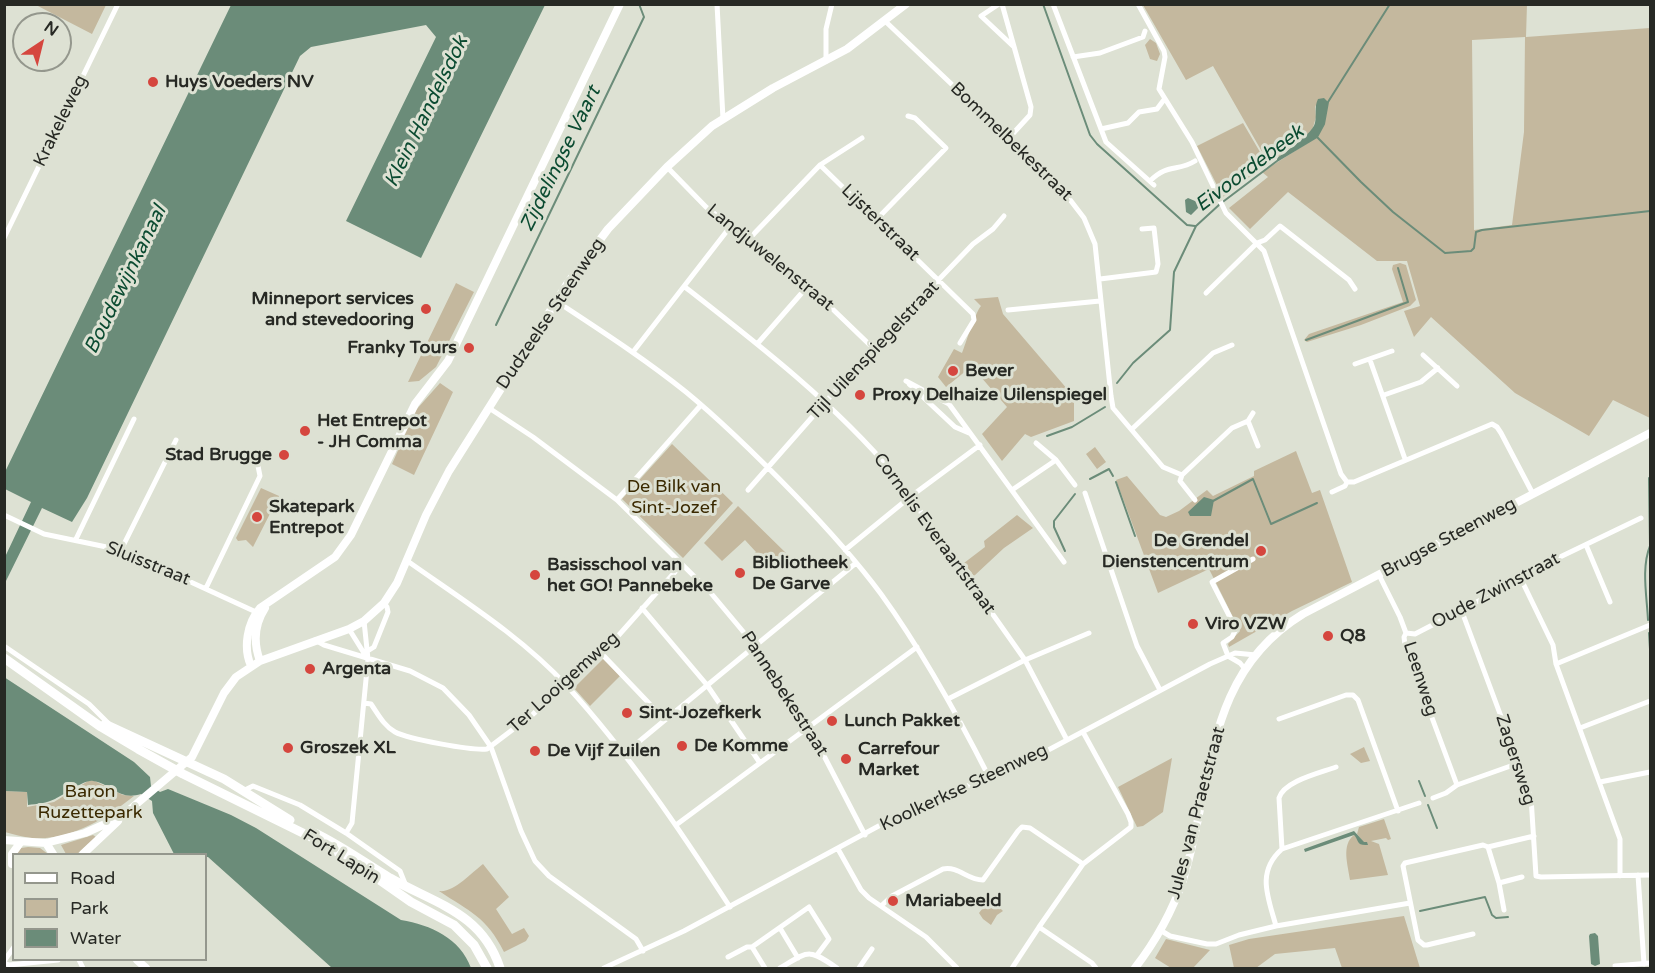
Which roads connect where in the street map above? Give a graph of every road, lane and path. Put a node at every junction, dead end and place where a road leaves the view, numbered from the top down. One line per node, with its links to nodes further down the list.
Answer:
1 (118, 4): 27 (street, Krakeleweg)
2 (620, 4): 97 (main road)
3 (717, 4): 16 (street)
4 (832, 4): 13 (street)
5 (906, 4): 9 (main road, Dudzeelse Steenweg)
6 (1001, 4): 11 (street); 11 (street)
7 (1053, 4): 12 (street)
8 (1138, 4): 29 (street)
9 (885, 21): 13 (main road, Dudzeelse Steenweg); 19 (street, Bommelbekestraat)
10 (1145, 31): 12 (street)
11 (1015, 48): 19 (street)
12 (1073, 57): 17 (street)
13 (826, 61): 16 (main road, Dudzeelse Steenweg)
14 (1163, 101): 17 (street)
15 (908, 116): 24 (street)
16 (723, 119): 22 (main road, Dudzeelse Steenweg)
17 (1101, 129): 20 (street)
18 (862, 138): 21 (street)
19 (1008, 139): 30 (street, Bommelbekestraat)
20 (1195, 161)
21 (820, 165): 24 (street, Lijsterstraat); 28 (street)
22 (667, 167): 25 (street, Landjuwelenstraat); 36 (main road, Dudzeelse Steenweg)
23 (1004, 216): 31 (street, Tijl Uilenspiegelstraat)
24 (876, 220): 31 (street, Lijsterstraat)
25 (730, 227): 28 (street, Landjuwelenstraat); 32 (street)
26 (1142, 229): 30 (street)
27 (4, 238)
28 (747, 241): 33 (street, Landjuwelenstraat)
29 (1257, 243): 34 (street); 35 (street); 69 (street)
30 (1100, 279): 37 (street, Bommelbekestraat)
31 (939, 280): 39 (street, Lijsterstraat); 42 (street, Tijl Uilenspiegelstraat)
32 (685, 287): 40 (street, Cornelis Everaartstraat); 44 (street)
33 (807, 287): 40 (street); 42 (street, Landjuwelenstraat)
34 (1355, 289)
35 (1206, 293)
36 (556, 301): 44 (street); 53 (main road, Dudzeelse Steenweg)
37 (1100, 301): 38 (street); 57 (street, Bommelbekestraat)
38 (1008, 310)
39 (960, 343)
40 (758, 344): 51 (street, Cornelis Everaartstraat)
41 (1232, 345): 57 (street)
42 (873, 348): 51 (street, Tijl Uilenspiegelstraat)
43 (1392, 351): 46 (street)
44 (633, 352): 52 (street)
45 (1423, 355): 48 (street)
46 (1370, 360): 47 (street); 50 (street)
47 (1355, 364)
48 (1438, 368): 49 (street); 50 (street)
49 (1457, 386)
50 (1384, 395): 65 (street)
51 (825, 403): 67 (street, Tijl Uilenspiegelstraat); 76 (street, Cornelis Everaartstraat)
52 (701, 405): 67 (street); 77 (street)
53 (489, 408): 77 (street, Pannebekestraat); 85 (main road, Dudzeelse Steenweg)
54 (1254, 413): 56 (street)
55 (135, 419): 81 (street)
56 (1248, 421): 63 (street); 68 (street)
57 (1132, 429): 68 (street, Bommelbekestraat)
58 (970, 433): 58 (street); 62 (street)
59 (1650, 434): 75 (main road, Brugse Steenweg)
60 (176, 440): 83 (street)
61 (1036, 443): 64 (street)
62 (980, 446): 72 (street); 76 (street)
63 (1258, 446)
64 (1056, 459): 70 (street); 72 (street)
65 (1405, 459): 69 (street); 75 (street)
66 (258, 466): 92 (street)
67 (768, 467): 71 (street, Tijl Uilenspiegelstraat); 84 (street)
68 (1182, 475): 78 (street, Bommelbekestraat)
69 (1347, 482): 73 (street)
70 (1075, 485)
71 (748, 489)
72 (1012, 490): 87 (street)
73 (1332, 492)
74 (1085, 494): 120 (street)
75 (1533, 494): 90 (main road, Brugse Steenweg)
76 (910, 497): 84 (street); 113 (street, Cornelis Everaartstraat)
77 (617, 500): 89 (street, Pannebekestraat)
78 (1196, 500)
79 (4, 514): 81 (street, Sluisstraat)
80 (1641, 518): 82 (street, Oude Zwinstraat)
81 (76, 539): 83 (street, Sluisstraat)
82 (1586, 545): 91 (street, Oude Zwinstraat); 93 (street)
83 (121, 550): 92 (street, Sluisstraat)
84 (845, 550): 88 (street)
85 (406, 560): 94 (main road, Dudzeelse Steenweg); 119 (street)
86 (1253, 560): 110 (street)
87 (1065, 562)
88 (856, 563): 105 (street); 106 (street)
89 (682, 564): 95 (street, Ter Looigemweg); 105 (street, Pannebekestraat)
90 (1379, 575): 102 (street, Leenweg); 109 (main road, Brugse Steenweg)
91 (1521, 579): 96 (street, Oude Zwinstraat); 115 (street)
92 (206, 588): 97 (street, Sluisstraat)
93 (1610, 602)
94 (384, 603): 98 (main road, Dudzeelse Steenweg); 107 (street, Dudzeelse Steenweg)
95 (642, 608): 108 (street, Ter Looigemweg); 118 (street)
96 (1461, 609): 102 (street, Oude Zwinstraat); 135 (street, Zagersweg)
97 (258, 614): 114 (main road); 116 (main road)
98 (364, 621): 100 (main road, Dudzeelse Steenweg); 107 (street)
99 (1650, 625): 115 (street)
100 (350, 629): 103 (main road, Dudzeelse Steenweg); 112 (street)
101 (1089, 633): 113 (street)
102 (1406, 633): 141 (street, Leenweg)
103 (315, 640): 112 (street); 114 (main road, Dudzeelse Steenweg)
104 (4, 646): 124 (street)
105 (755, 646): 118 (street); 127 (street, Pannebekestraat)
106 (917, 647): 121 (street); 127 (street)
107 (366, 652): 112 (street)
108 (602, 654): 119 (street, Ter Looigemweg); 126 (street)
109 (1256, 655): 110 (street, Koolkerkse Steenweg); 117 (main road, Jules van Praetstraat)
110 (1228, 656): 117 (street); 120 (street, Koolkerkse Steenweg)
111 (4, 658): 124 (main road)
112 (368, 659): 123 (street); 131 (street)
113 (1025, 660): 121 (street); 130 (street, Cornelis Everaartstraat)
114 (260, 661): 116 (main road, Dudzeelse Steenweg)
115 (1556, 664): 128 (street)
116 (251, 666): 133 (main road, Dudzeelse Steenweg)
117 (1245, 669): 174 (main road, Jules van Praetstraat)
118 (707, 685): 126 (street); 134 (street)
119 (566, 686): 131 (street, Ter Looigemweg); 132 (street)
120 (1160, 690): 129 (street, Koolkerkse Steenweg)
121 (948, 699): 139 (street)
122 (1650, 701): 128 (street)
123 (364, 703): 131 (street); 148 (street)
124 (94, 714): 133 (main road, Fort Lapin); 137 (main road, Fort Lapin)
125 (1279, 719): 145 (street)
126 (665, 720): 132 (street)
127 (809, 727): 134 (street); 149 (street, Pannebekestraat)
128 (1580, 728): 140 (street)
129 (1083, 732): 130 (street, Koolkerkse Steenweg); 160 (street)
130 (1067, 740): 139 (street, Koolkerkse Steenweg)
131 (491, 747): 178 (street)
132 (624, 754): 147 (street)
133 (187, 761): 137 (main road, Dudzeelse Steenweg); 142 (main road, Fort Lapin)
134 (760, 763): 147 (street)
135 (1519, 763): 141 (street); 150 (street, Zagersweg)
136 (1336, 767): 156 (street)
137 (176, 770): 146 (main road, Dudzeelse Steenweg); 186 (main road, Fort Lapin)
138 (1650, 772): 140 (street)
139 (989, 777): 149 (street, Koolkerkse Steenweg)
140 (1600, 782): 163 (street)
141 (1457, 785): 143 (street)
142 (243, 791): 148 (street, Fort Lapin); 166 (main road, Fort Lapin)
143 (1433, 798)
144 (1419, 803): 145 (street)
145 (1398, 811): 156 (street)
146 (121, 817): 153 (main road); 159 (main road)
147 (676, 825): 169 (street)
148 (346, 833): 166 (street)
149 (865, 835): 155 (street, Koolkerkse Steenweg)
150 (1534, 836): 154 (street); 163 (street, Zagersweg)
151 (4, 840): 152 (main road)
152 (20, 843): 153 (main road); 157 (main road)
153 (46, 843): 158 (main road)
154 (1488, 847): 165 (street); 167 (street)
155 (838, 849): 168 (street); 169 (street, Koolkerkse Steenweg)
156 (1282, 849): 171 (street)
157 (13, 853)
158 (52, 853)
159 (85, 853)
160 (1083, 864): 168 (street); 172 (street)
161 (1638, 875): 162 (street, Zagersweg); 163 (street, Zagersweg); 184 (street)
162 (1650, 875)
163 (1620, 876)
164 (1522, 877): 165 (street)
165 (1499, 883): 170 (street)
166 (406, 886): 187 (main road, Fort Lapin)
167 (1410, 903): 171 (street); 175 (street)
168 (880, 906): 193 (street)
169 (730, 907): 178 (street, Koolkerkse Steenweg)
170 (1504, 910)
171 (1276, 926): 174 (street)
172 (1039, 927): 194 (street); 195 (street)
173 (780, 928): 176 (street); 179 (street); 181 (street)
174 (1160, 930): 196 (main road, Jules van Praetstraat)
175 (1473, 934)
176 (752, 947): 180 (street); 189 (street)
177 (872, 949): 192 (street)
178 (643, 951): 188 (street, Koolkerkse Steenweg)
179 (817, 955): 181 (street); 191 (street)
180 (728, 957)
181 (798, 958): 190 (street)
182 (48, 961): 183 (street)
183 (4, 962)
184 (1647, 963): 185 (street)
185 (1615, 966)
186 (487, 969)
187 (500, 969)
188 (604, 969)
189 (765, 969)
190 (780, 969)
191 (837, 969)
192 (859, 969)
193 (957, 969)
194 (1012, 969)
195 (1096, 969)
196 (1135, 969)

